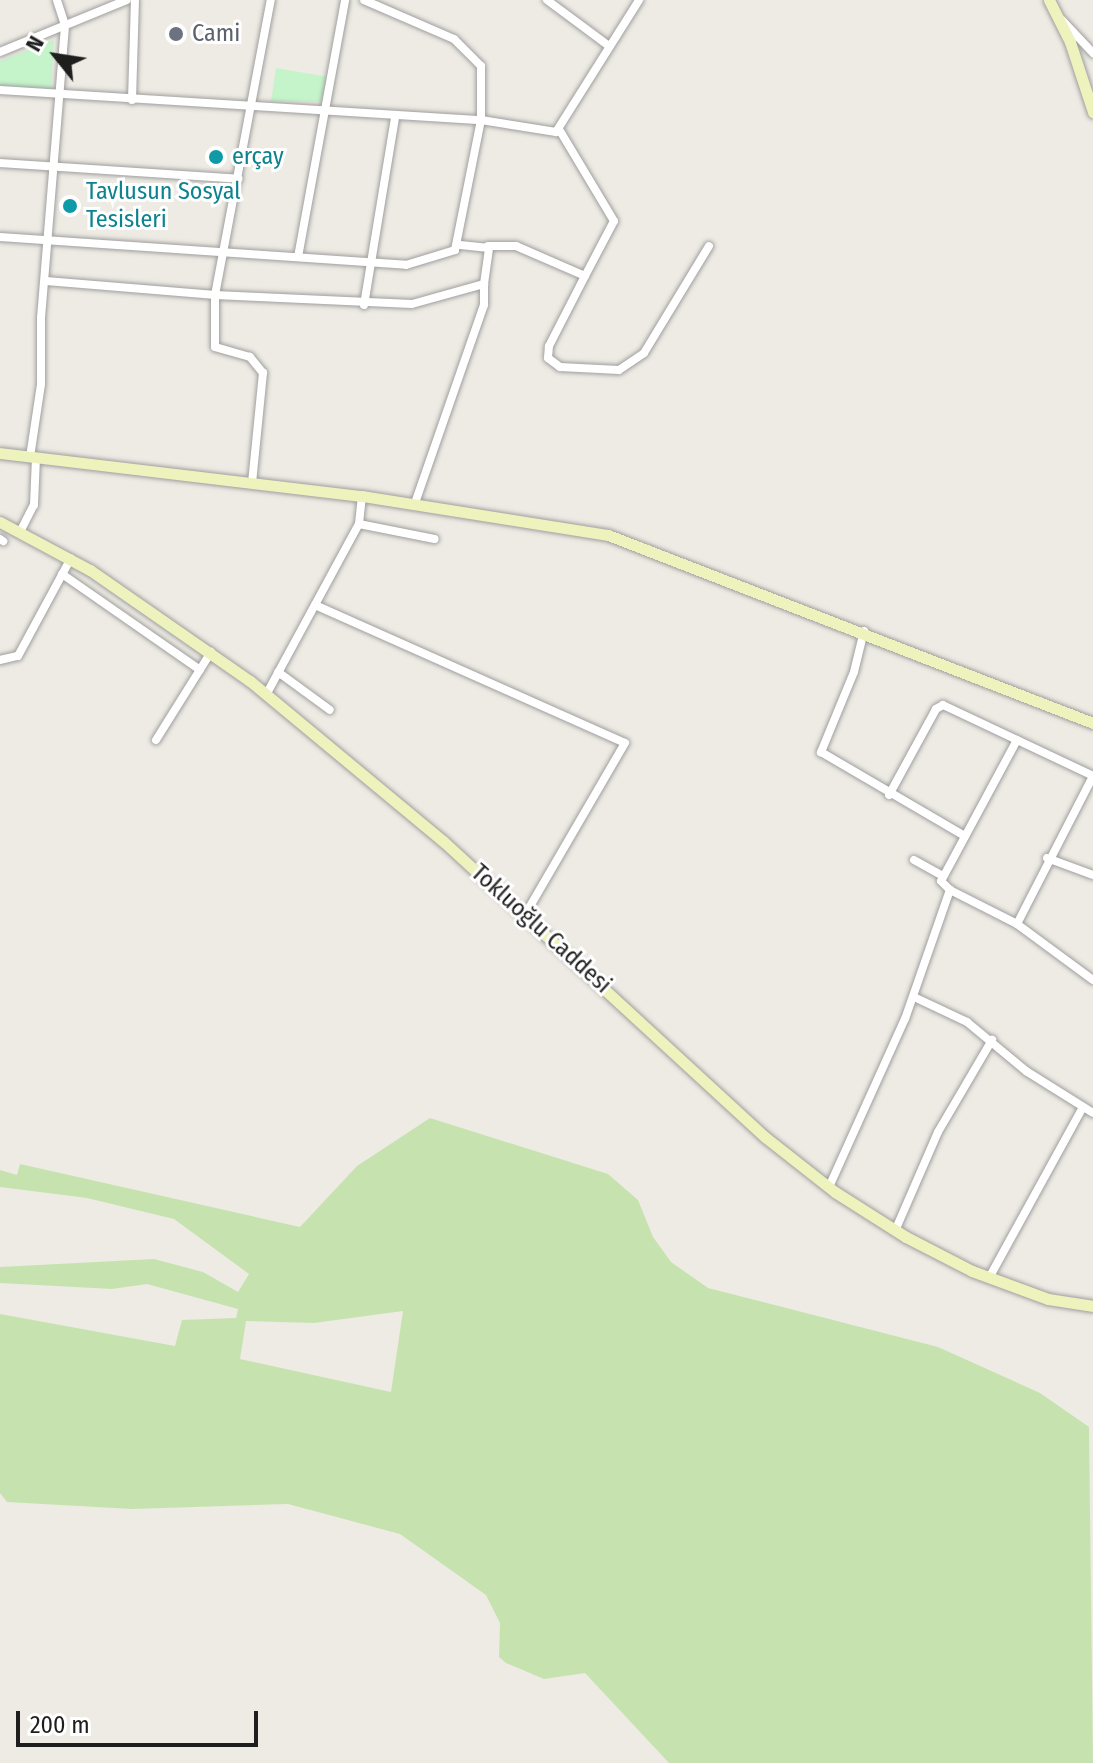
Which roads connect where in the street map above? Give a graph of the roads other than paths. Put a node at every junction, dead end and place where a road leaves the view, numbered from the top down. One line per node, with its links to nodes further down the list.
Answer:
1 (57, 0): 11 (street)
2 (127, 0): 11 (street)
3 (135, 0): 17 (street)
4 (271, 0): 18 (street)
5 (345, 0): 20 (street)
6 (364, 0): 22 (street)
7 (547, 0): 12 (street)
8 (639, 0): 12 (street)
9 (1049, 0): 10 (street)
10 (1059, 17): 14 (street); 19 (street)
11 (65, 25): 13 (street); 16 (street)
12 (609, 46): 23 (street)
13 (0, 52)
14 (1093, 53)
15 (0, 90): 16 (street)
16 (60, 95): 17 (street); 25 (street)
17 (132, 100): 18 (street)
18 (251, 108): 20 (street); 26 (street)
19 (1093, 112)
20 (325, 113): 21 (street); 33 (street)
21 (395, 117): 22 (street); 34 (street)
22 (481, 120): 23 (street); 29 (street)
23 (559, 129): 35 (street)
24 (0, 163): 25 (street)
25 (54, 167): 26 (street); 28 (street)
26 (238, 179): 32 (street)
27 (0, 237): 28 (street)
28 (49, 240): 32 (street); 36 (street)
29 (460, 245): 30 (street); 34 (street)
30 (488, 246): 35 (street); 37 (street)
31 (709, 246): 35 (street)
32 (224, 253): 33 (street); 38 (street)
33 (298, 257): 34 (street)
34 (371, 262): 39 (street)
35 (585, 276)
36 (46, 281): 38 (street); 41 (street)
37 (484, 284): 39 (street); 44 (street)
38 (215, 295): 39 (street); 42 (street)
39 (364, 305)
40 (0, 453): 41 (street)
41 (33, 457): 42 (street); 47 (street)
42 (252, 483): 43 (street)
43 (362, 496): 44 (street); 46 (street)
44 (415, 503): 52 (street)
45 (0, 522): 47 (street, Tokluoğlu Caddesi)
46 (359, 524): 48 (street); 51 (street)
47 (21, 530): 49 (street, Tokluoğlu Caddesi)
48 (435, 539)
49 (71, 558): 50 (street); 53 (street, Tokluoğlu Caddesi)
50 (62, 574): 54 (street); 55 (street)
51 (315, 605): 56 (street); 70 (street)
52 (864, 631): 59 (street); 63 (street)
53 (211, 652): 55 (street); 57 (street, Tokluoğlu Caddesi)
54 (0, 660)
55 (200, 670): 60 (street)
56 (278, 672): 57 (street); 58 (street)
57 (266, 695): 70 (street, Tokluoğlu Caddesi)
58 (330, 710)
59 (1093, 723)
60 (156, 740)
61 (1017, 740): 62 (street); 63 (street); 64 (street)
62 (1093, 776): 65 (street)
63 (889, 795): 64 (street)
64 (963, 835): 67 (street)
65 (1047, 858): 68 (street); 71 (street)
66 (914, 860): 67 (street)
67 (941, 875): 69 (street)
68 (1093, 875)
69 (950, 890): 71 (street); 73 (street)
70 (525, 915): 77 (street, Tokluoğlu Caddesi)
71 (1017, 924): 72 (street)
72 (1091, 975)
73 (914, 997): 74 (street); 77 (street)
74 (992, 1040): 75 (street); 78 (street)
75 (1083, 1107): 76 (street); 79 (street)
76 (1093, 1113)
77 (829, 1187): 78 (street, Tokluoğlu Caddesi)
78 (895, 1231): 79 (street, Tokluoğlu Caddesi)
79 (989, 1278): 80 (street, Tokluoğlu Caddesi)
80 (1093, 1306)

